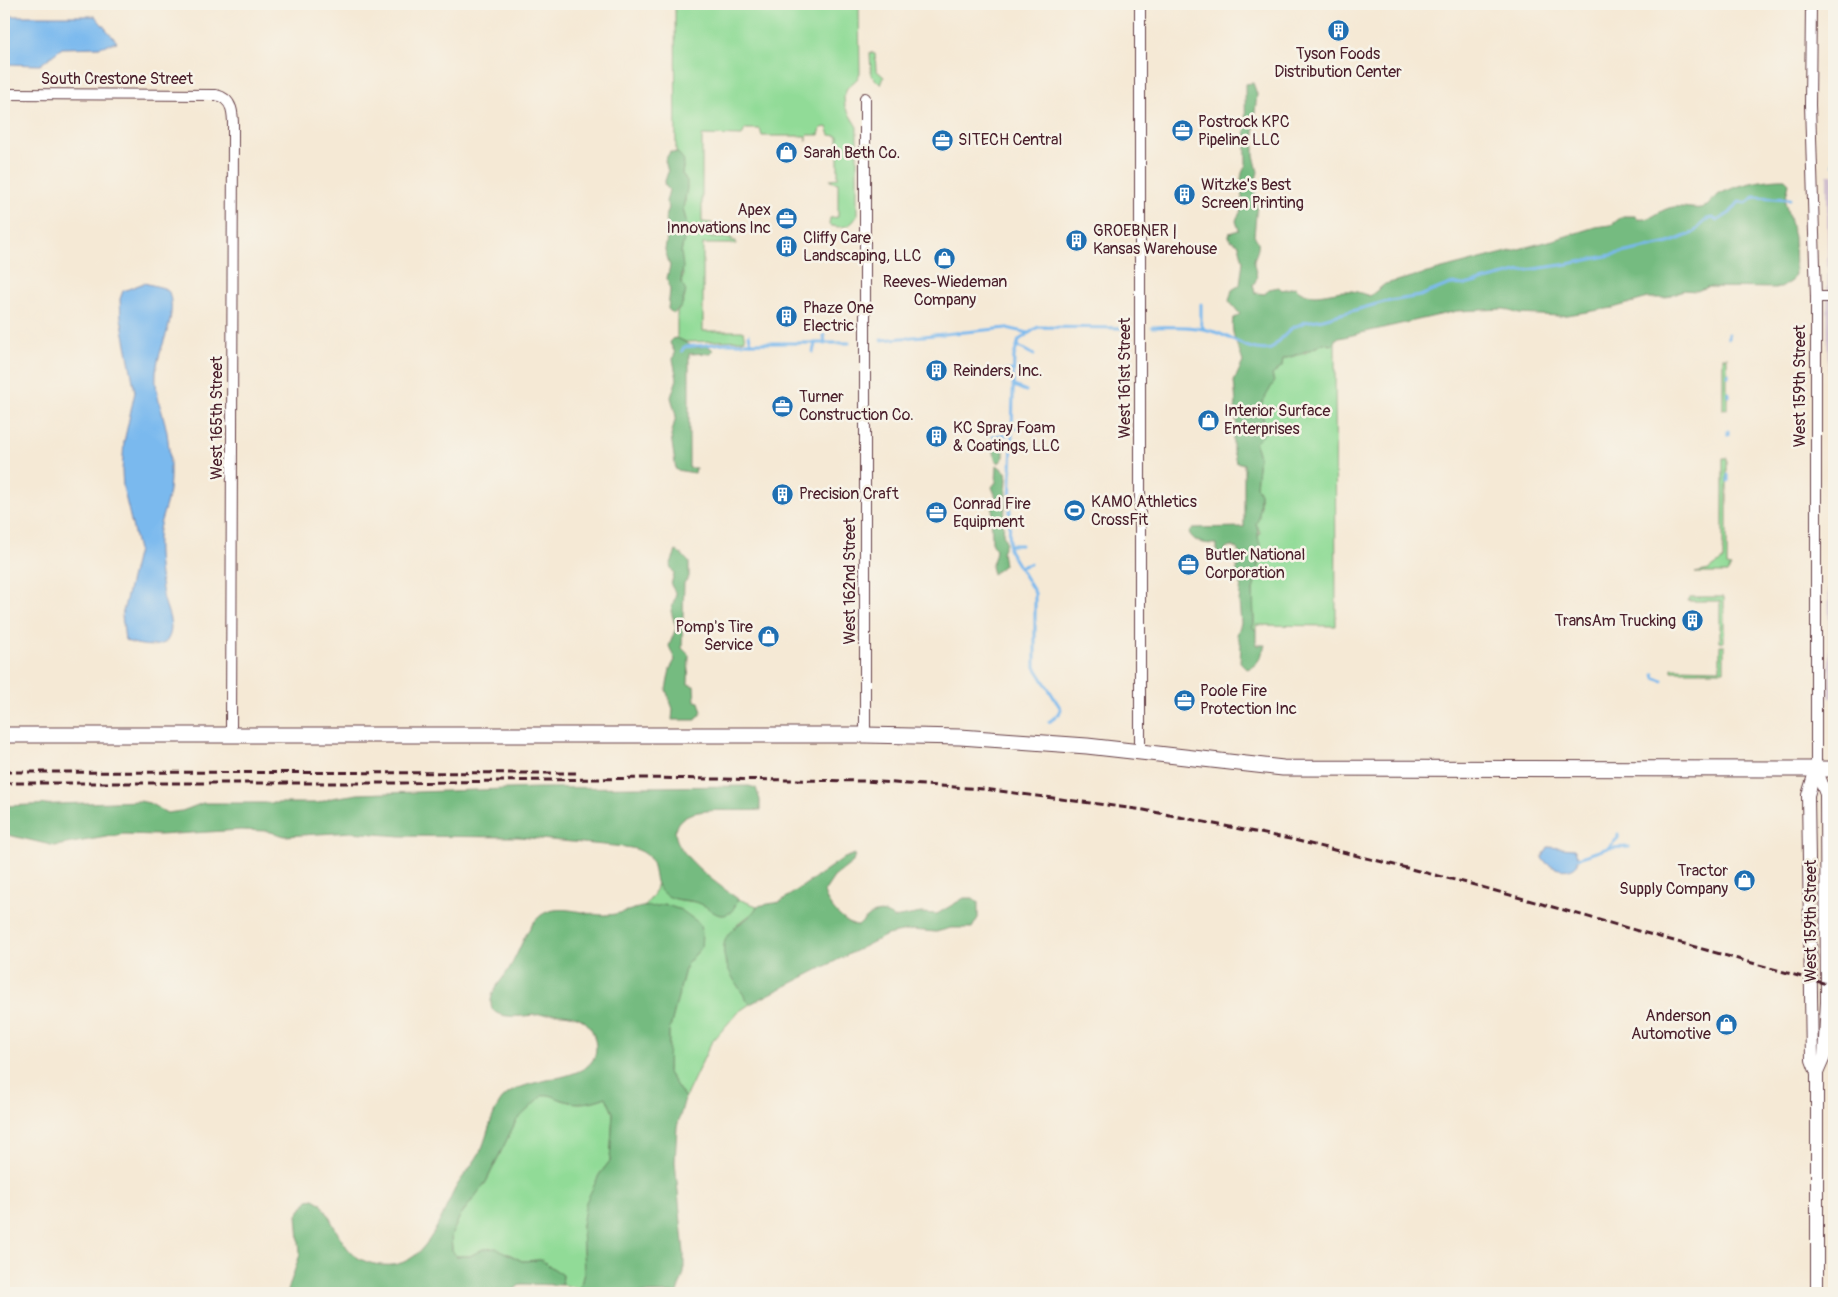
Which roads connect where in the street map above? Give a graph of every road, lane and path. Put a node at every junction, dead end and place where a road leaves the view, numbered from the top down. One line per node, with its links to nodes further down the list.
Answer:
1 (1140, 4): 11 (street, West 161st Street)
2 (1811, 4): 6 (street, West 159th Street)
3 (4, 94): 5 (street, South Crestone Street)
4 (864, 98): 8 (street, West 162nd Street)
5 (229, 101): 10 (street, West 165th Street)
6 (1816, 297): 7 (street); 12 (street, West 159th Street)
7 (1834, 297)
8 (865, 734): 10 (highway); 11 (highway)
9 (4, 735): 10 (highway)
10 (231, 736)
11 (1140, 752): 12 (highway)
12 (1816, 769): 13 (highway); 14 (main road, West 159th Street); 14 (main road, West 159th Street)
13 (1834, 769)
14 (1817, 1073): 15 (main road, West 159th Street)
15 (1817, 1293)

